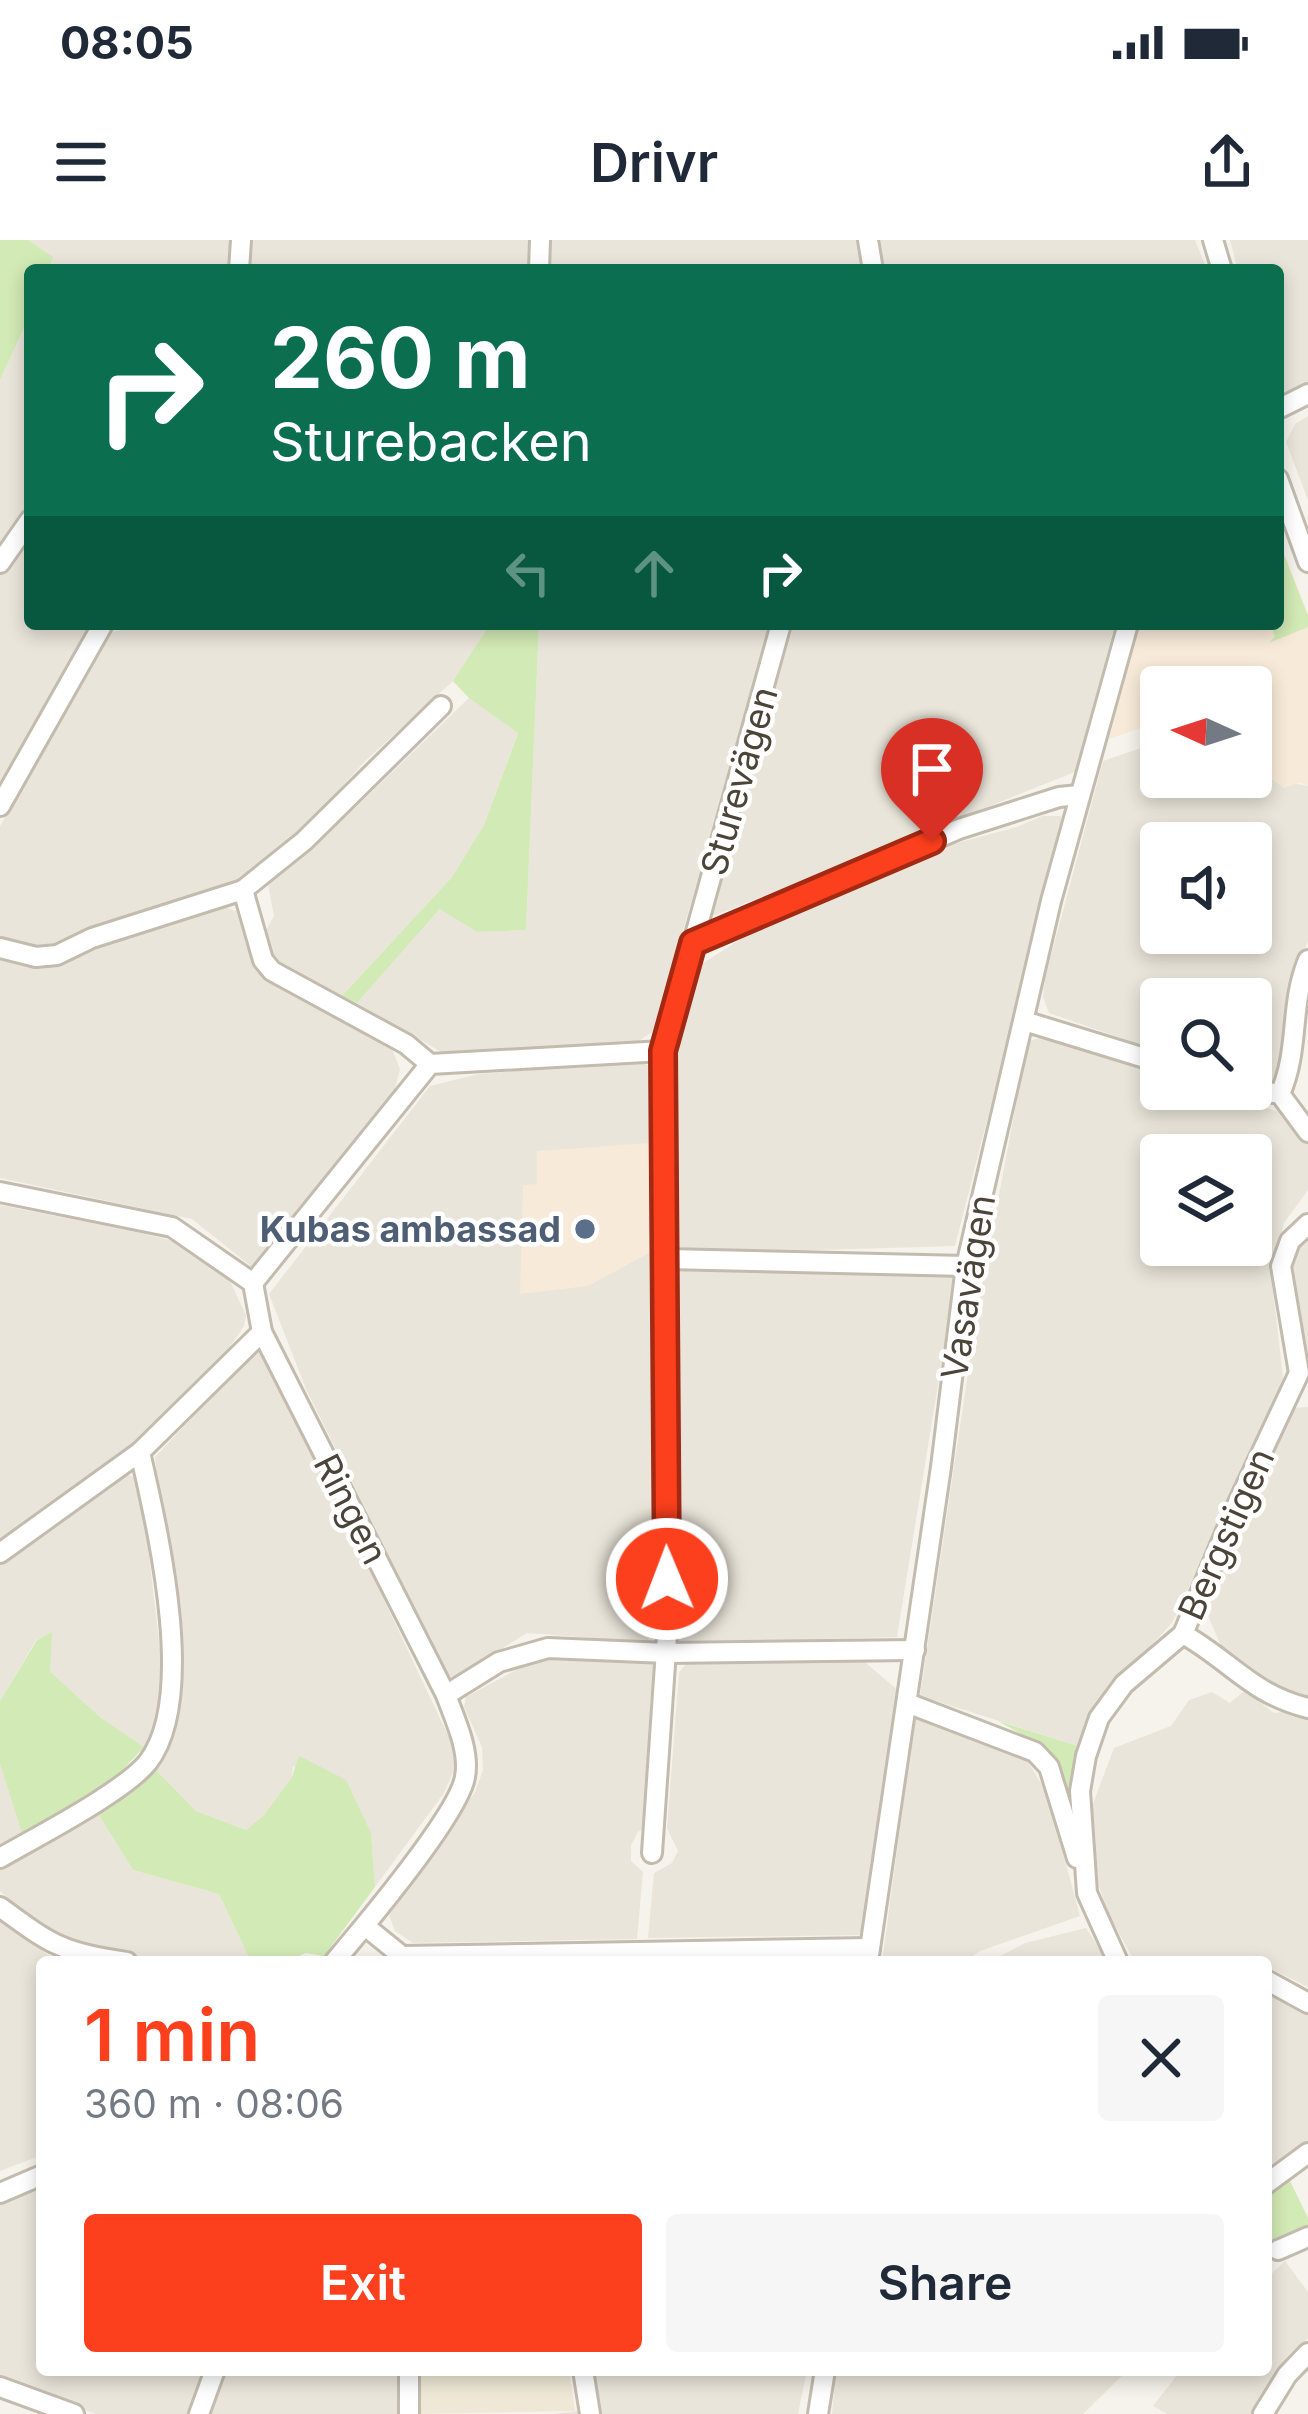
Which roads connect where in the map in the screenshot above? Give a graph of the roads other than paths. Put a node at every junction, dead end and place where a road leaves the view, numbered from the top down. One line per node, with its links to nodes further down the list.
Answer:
1 (1284, 496): 4 (street)
2 (24, 528): 3 (street)
3 (0, 562)
4 (1308, 562)
5 (100, 630): 10 (street)
6 (779, 630): 12 (street, Sturevägen)
7 (1126, 630): 9 (street, Vasavägen)
8 (441, 706): 11 (street)
9 (1079, 795): 12 (street); 15 (street, Vasavägen)
10 (0, 806)
11 (243, 890): 13 (street); 18 (street)
12 (693, 943): 16 (street, Sturevägen)
13 (0, 948)
14 (1308, 960): 20 (street)
15 (1024, 1021): 17 (street); 25 (street, Vasavägen)
16 (663, 1051): 18 (street); 24 (street, Sturevägen)
17 (1140, 1057)
18 (430, 1064): 26 (street)
19 (1272, 1093): 20 (street)
20 (1280, 1094): 21 (street)
21 (1308, 1132)
22 (0, 1192): 26 (street)
23 (1308, 1224): 28 (street, Bergstigen)
24 (667, 1259): 25 (street); 33 (street, Sturevägen)
25 (966, 1266): 32 (street, Vasavägen)
26 (254, 1282): 27 (street, Ringen)
27 (262, 1332): 29 (street); 34 (street, Ringen)
28 (1304, 1379): 31 (street, Bergstigen)
29 (140, 1453): 30 (street); 38 (street)
30 (0, 1553)
31 (1183, 1634): 36 (street); 39 (street, Bergstigen)
32 (915, 1650): 33 (street); 35 (street, Vasavägen)
33 (666, 1653): 34 (street); 37 (street, Sturevägen)
34 (446, 1695): 41 (street, Ringen)
35 (907, 1702): 39 (street); 42 (street, Vasavägen)
36 (1308, 1708)
37 (652, 1853)
38 (0, 1858)
39 (1087, 1893): 47 (street, Bergstigen)
40 (0, 1907): 43 (street)
41 (365, 1925): 44 (street, Ringen); 45 (street)
42 (869, 1955): 46 (street)
43 (90, 1956)
44 (339, 1956)
45 (399, 1956)
46 (752, 1956)
47 (1115, 1956)
48 (1272, 1983): 49 (street)
49 (1308, 2003)
50 (1308, 2153): 52 (street)
51 (36, 2178): 53 (street)
52 (1272, 2180)
53 (0, 2193)
54 (1308, 2236): 55 (street)
55 (1278, 2250)
56 (1308, 2353): 67 (street)
57 (213, 2376): 63 (street)
58 (409, 2376): 64 (street)
59 (584, 2376): 65 (street)
60 (824, 2376): 66 (street)
61 (0, 2387): 62 (street)
62 (74, 2414)
63 (199, 2414)
64 (409, 2414)
65 (590, 2414)
66 (818, 2414)
67 (1263, 2414)

